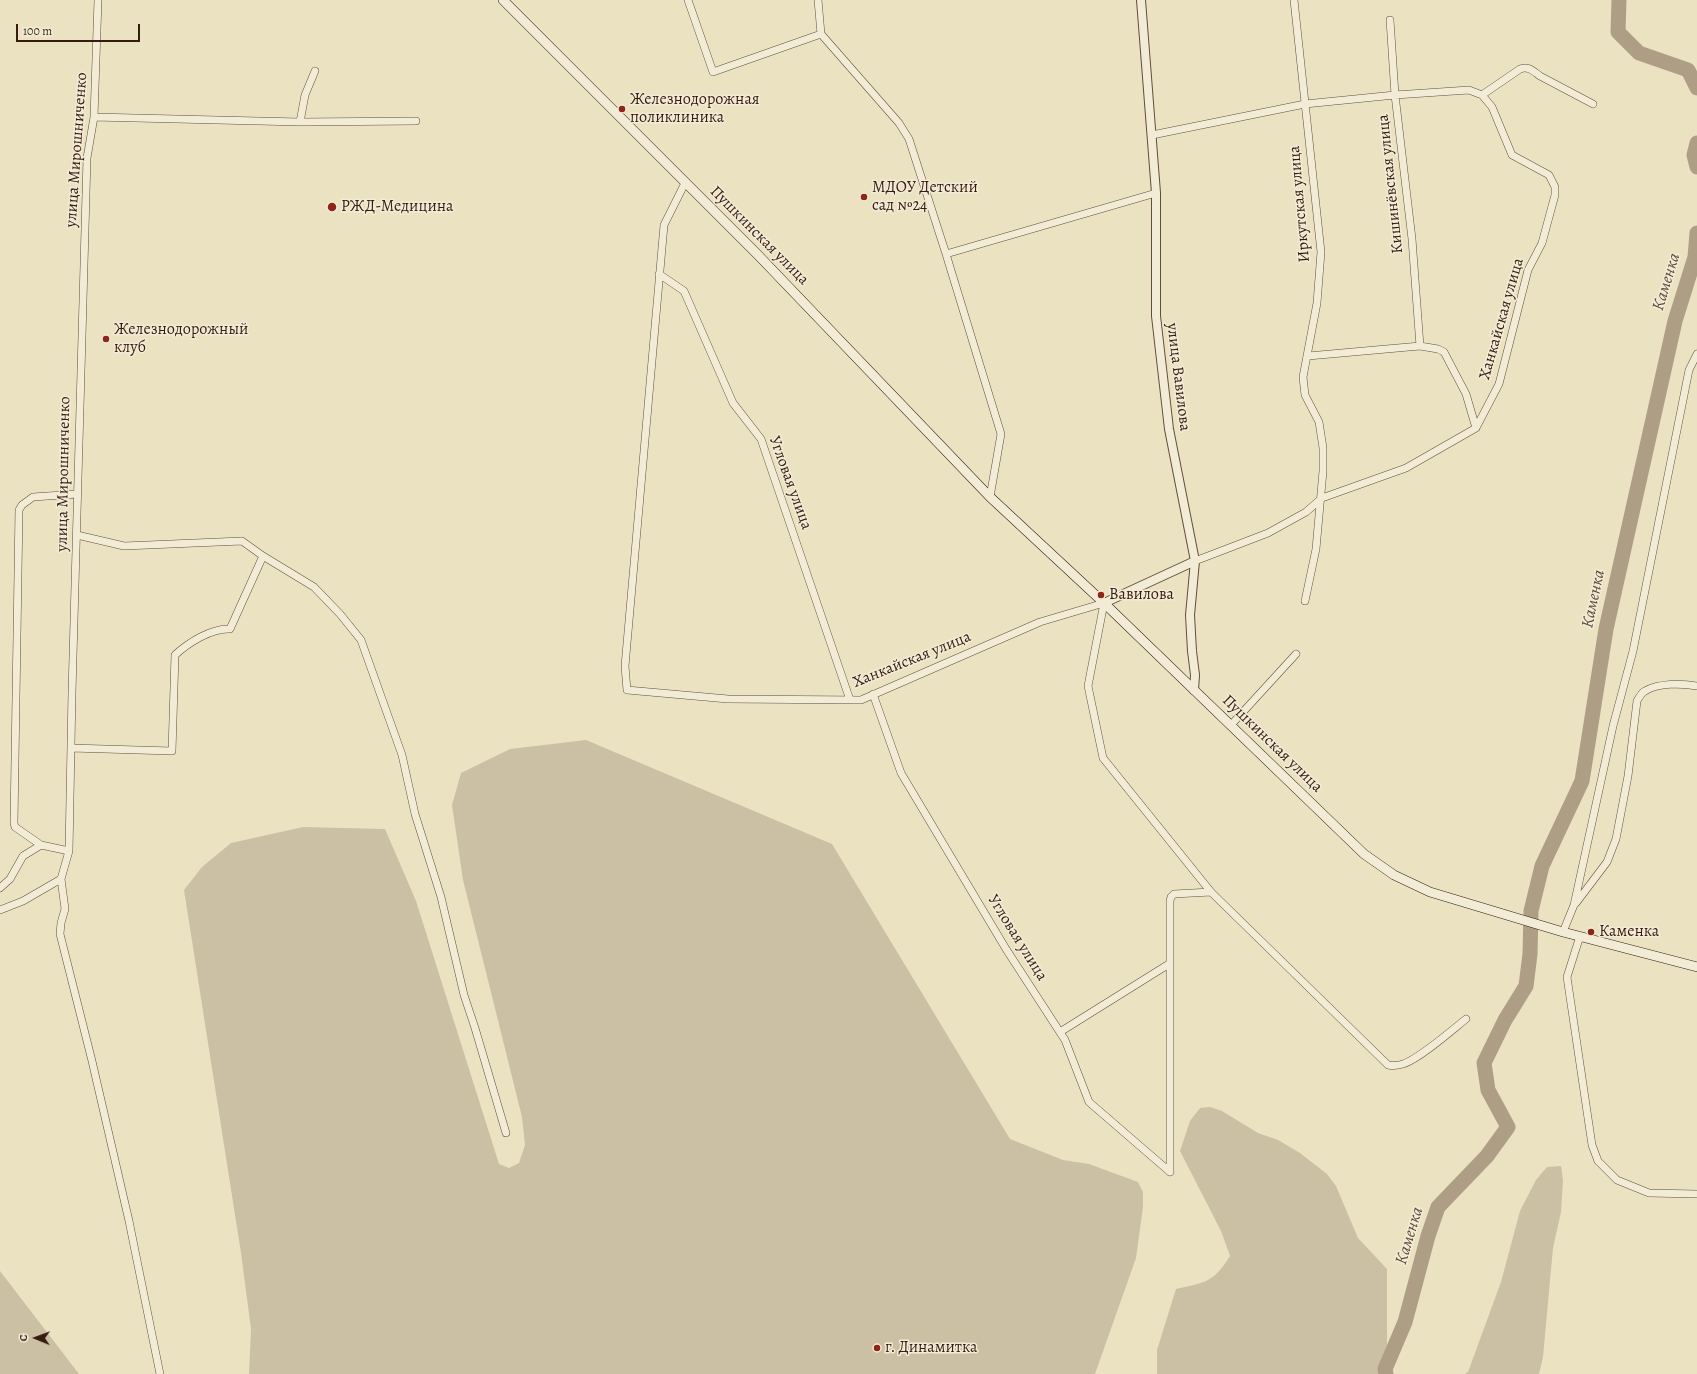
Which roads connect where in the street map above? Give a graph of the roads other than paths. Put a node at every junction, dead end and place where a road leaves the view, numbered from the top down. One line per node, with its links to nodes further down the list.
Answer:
1 (98, 0): 14 (street, улица Мирошниченко)
2 (503, 0): 18 (main road, Пушкинская улица)
3 (688, 0): 8 (street)
4 (818, 0): 8 (street)
5 (1141, 0): 17 (street, улица Вавилова)
6 (1294, 0): 12 (street, Иркутская улица)
7 (1390, 20): 10 (street, Кишинёвская улица)
8 (821, 34): 20 (street)
9 (315, 71): 16 (street)
10 (1396, 95): 11 (street); 12 (street); 22 (street, Кишинёвская улица)
11 (1482, 95): 13 (street); 25 (street, Ханкайская улица)
12 (1305, 104): 17 (street); 24 (street, Иркутская улица)
13 (1593, 104)
14 (94, 117): 16 (street); 26 (street, улица Мирошниченко)
15 (416, 121): 16 (street)
16 (300, 122)
17 (1152, 136): 19 (street, улица Вавилова)
18 (685, 183): 21 (street); 27 (main road, Пушкинская улица)
19 (1156, 194): 20 (street); 31 (street, улица Вавилова)
20 (946, 254): 27 (street)
21 (660, 274): 38 (street, Угловая улица); 38 (street, Ханкайская улица)
22 (1420, 346): 24 (street); 25 (street)
23 (1697, 354): 46 (street)
24 (1308, 356): 28 (street, Иркутская улица)
25 (1476, 428): 28 (street)
26 (77, 494): 29 (street, улица Мирошниченко); 41 (street)
27 (990, 497): 33 (main road, Пушкинская улица)
28 (1322, 498): 31 (street); 32 (street, Иркутская улица)
29 (77, 535): 30 (street); 40 (street, улица Мирошниченко)
30 (263, 556): 40 (street); 54 (street)
31 (1195, 562): 33 (street); 36 (street, улица Вавилова)
32 (1305, 601)
33 (1104, 603): 36 (main road, Пушкинская улица); 37 (street, Ханкайская улица); 45 (street)
34 (1296, 654): 39 (street)
35 (1697, 686): 46 (street)
36 (1194, 690): 39 (main road, Пушкинская улица)
37 (874, 694): 38 (street, Ханкайская улица); 53 (street, Угловая улица)
38 (850, 700)
39 (1231, 725): 48 (main road, Пушкинская улица)
40 (71, 748): 42 (street, улица Мирошниченко)
41 (41, 845): 42 (street); 44 (street)
42 (69, 851): 43 (street, улица Мирошниченко)
43 (61, 879): 47 (street); 56 (street)
44 (0, 888)
45 (1211, 892): 50 (street); 52 (street)
46 (1574, 905): 48 (street)
47 (0, 910)
48 (1563, 932): 49 (main road, Пушкинская улица)
49 (1580, 936): 51 (main road, Пушкинская улица); 55 (street)
50 (1169, 964): 53 (street); 53 (street, Угловая улица)
51 (1697, 967)
52 (1466, 1019)
53 (1060, 1032)
54 (506, 1133)
55 (1697, 1194)
56 (160, 1374)

